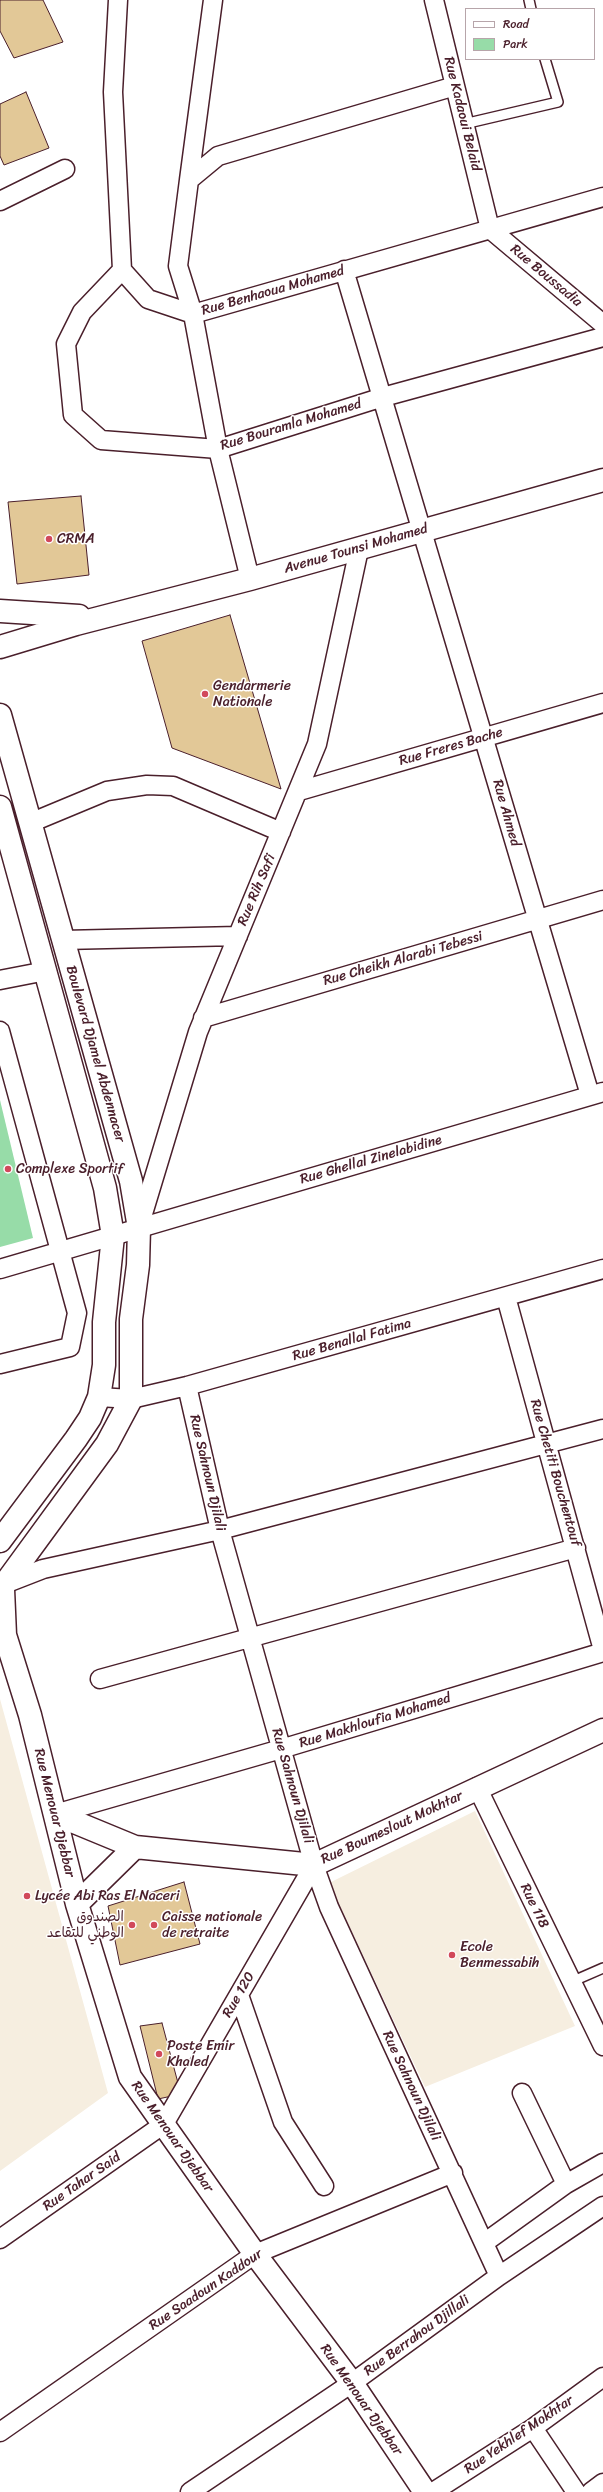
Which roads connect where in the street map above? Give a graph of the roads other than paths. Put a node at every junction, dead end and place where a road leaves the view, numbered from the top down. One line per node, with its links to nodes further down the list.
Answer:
1 (118, 0): 12 (street)
2 (213, 0): 8 (street)
3 (434, 0): 5 (street, Rue Kadaoui Belaid)
4 (546, 60): 6 (lane)
5 (455, 86): 6 (street, Rue Kadaoui Belaid); 8 (street)
6 (464, 124): 11 (street, Rue Kadaoui Belaid)
7 (65, 169): 9 (street)
8 (189, 180): 14 (street)
9 (1, 197)
10 (603, 197): 11 (street, Rue Benhaoua Mohamed)
11 (490, 229): 13 (street, Rue Benhaoua Mohamed); 15 (street, Rue Boussadia)
12 (122, 270): 14 (street, Rue Benhaoua Mohamed); 18 (street, Rue Bouramla Mohamed)
13 (344, 270): 14 (street, Rue Benhaoua Mohamed); 17 (street, Rue Ahmed)
14 (193, 314): 18 (street)
15 (603, 324)
16 (603, 337): 17 (street, Rue Bouramla Mohamed)
17 (383, 397): 18 (street, Rue Bouramla Mohamed); 20 (street, Rue Ahmed)
18 (218, 449): 22 (street)
19 (603, 480): 20 (main road, Avenue Tounsi Mohamed)
20 (423, 531): 21 (main road, Avenue Tounsi Mohamed); 28 (street, Rue Ahmed)
21 (359, 549): 22 (main road, Avenue Tounsi Mohamed); 29 (street, Rue Rih Safi)
22 (250, 579): 24 (main road, Avenue Tounsi Mohamed)
23 (0, 611): 24 (main road, Avenue Tounsi Mohamed)
24 (108, 615): 25 (main road, Avenue Tounsi Mohamed)
25 (0, 647)
26 (603, 703): 28 (street, Rue Freres Bache)
27 (0, 715): 31 (main road, Boulevard Djamel Abdennacer)
28 (484, 738): 29 (street, Rue Freres Bache); 34 (street, Rue Ahmed)
29 (299, 791): 32 (street, Rue Rih Safi)
30 (0, 806): 37 (main road, Boulevard Djamel Abdennacer)
31 (30, 823): 32 (street); 36 (main road, Boulevard Djamel Abdennacer)
32 (281, 832): 35 (street, Rue Rih Safi)
33 (603, 900): 34 (street, Rue Cheikh Alarabi Tebessi)
34 (538, 919): 39 (street, Rue Cheikh Alarabi Tebessi); 41 (street, Rue Ahmed)
35 (238, 936): 36 (street); 39 (street, Rue Rih Safi)
36 (63, 940): 42 (main road, Boulevard Djamel Abdennacer)
37 (46, 971): 38 (street); 43 (main road, Boulevard Djamel Abdennacer)
38 (0, 980)
39 (203, 1018): 42 (street, Rue Rih Safi)
40 (0, 1031): 44 (street)
41 (596, 1094): 42 (street, Rue Ghellal Zinelabidine)
42 (139, 1228): 43 (street, Rue Ghellal Zinelabidine); 51 (main road, Boulevard Djamel Abdennacer)
43 (113, 1236): 44 (street, Rue Ghellal Zinelabidine); 50 (main road, Boulevard Djamel Abdennacer)
44 (59, 1253): 45 (street, Rue Ghellal Zinelabidine); 48 (street)
45 (0, 1269)
46 (603, 1269): 47 (street, Rue Benallal Fatima)
47 (506, 1297): 49 (street, Rue Benallal Fatima); 53 (street, Rue Chetiti Bouchentouf)
48 (0, 1364)
49 (187, 1386): 51 (street, Rue Benallal Fatima); 54 (street, Rue Sahnoun Djilali)
50 (99, 1397): 51 (street, Rue Benallal Fatima); 55 (main road, Boulevard Djamel Abdennacer)
51 (131, 1399): 58 (main road, Boulevard Djamel Abdennacer)
52 (603, 1429): 53 (street)
53 (546, 1444): 54 (street); 56 (street, Rue Chetiti Bouchentouf)
54 (220, 1530): 58 (street); 60 (street, Rue Sahnoun Djilali)
55 (0, 1541)
56 (576, 1548): 60 (street); 61 (street, Rue Chetiti Bouchentouf)
57 (0, 1555): 58 (main road, Rue Menouar Djebbar)
58 (5, 1585): 59 (main road, Rue Menouar Djebbar)
59 (2, 1631): 66 (main road, Rue Menouar Djebbar)
60 (250, 1638): 62 (street); 64 (street, Rue Sahnoun Djilali)
61 (603, 1651): 64 (street, Rue Makhloufia Mohamed)
62 (100, 1679)
63 (603, 1730): 65 (main road, Rue Boumeslout Mokhtar)
64 (281, 1749): 66 (street, Rue Makhloufia Mohamed); 68 (street, Rue Sahnoun Djilali)
65 (478, 1787): 68 (main road, Rue Boumeslout Mokhtar); 71 (street, Rue 118)
66 (55, 1814): 67 (main road, Rue Boumeslout Mokhtar); 69 (main road, Rue Menouar Djebbar)
67 (135, 1848): 68 (main road, Rue Boumeslout Mokhtar); 69 (main road)
68 (314, 1865): 72 (street, Rue 120); 77 (street, Rue Sahnoun Djilali)
69 (77, 1904): 75 (main road, Rue Menouar Djebbar)
70 (603, 1968): 71 (lane)
71 (571, 1982): 73 (street, Rue 118)
72 (239, 1995): 75 (street, Rue 120); 79 (street)
73 (603, 2046)
74 (522, 2093): 78 (street)
75 (164, 2124): 81 (street, Rue Tahar Said); 83 (main road, Rue Menouar Djebbar)
76 (603, 2163): 78 (street)
77 (453, 2173): 82 (street, Rue Sahnoun Djilali); 83 (street, Rue Saadoun Kaddour)
78 (566, 2184): 82 (street)
79 (324, 2186)
80 (601, 2212): 84 (street, Rue Berrahou Djillali)
81 (0, 2239)
82 (484, 2242): 84 (street, Rue Sahnoun Djilali)
83 (255, 2254): 86 (main road, Rue Menouar Djebbar); 88 (street, Rue Saadoun Kaddour)
84 (499, 2276): 86 (street, Rue Berrahou Djillali)
85 (603, 2377): 87 (street, Rue Yekhlef Mokhtar)
86 (352, 2383): 90 (street, Rue Berrahou Djillali); 91 (main road, Rue Menouar Djebbar)
87 (533, 2428): 92 (street, Rue Yekhlef Mokhtar); 93 (street)
88 (0, 2432)
89 (603, 2483): 94 (street)
90 (190, 2492)
91 (425, 2492)
92 (433, 2492)
93 (576, 2492)
94 (591, 2492)

